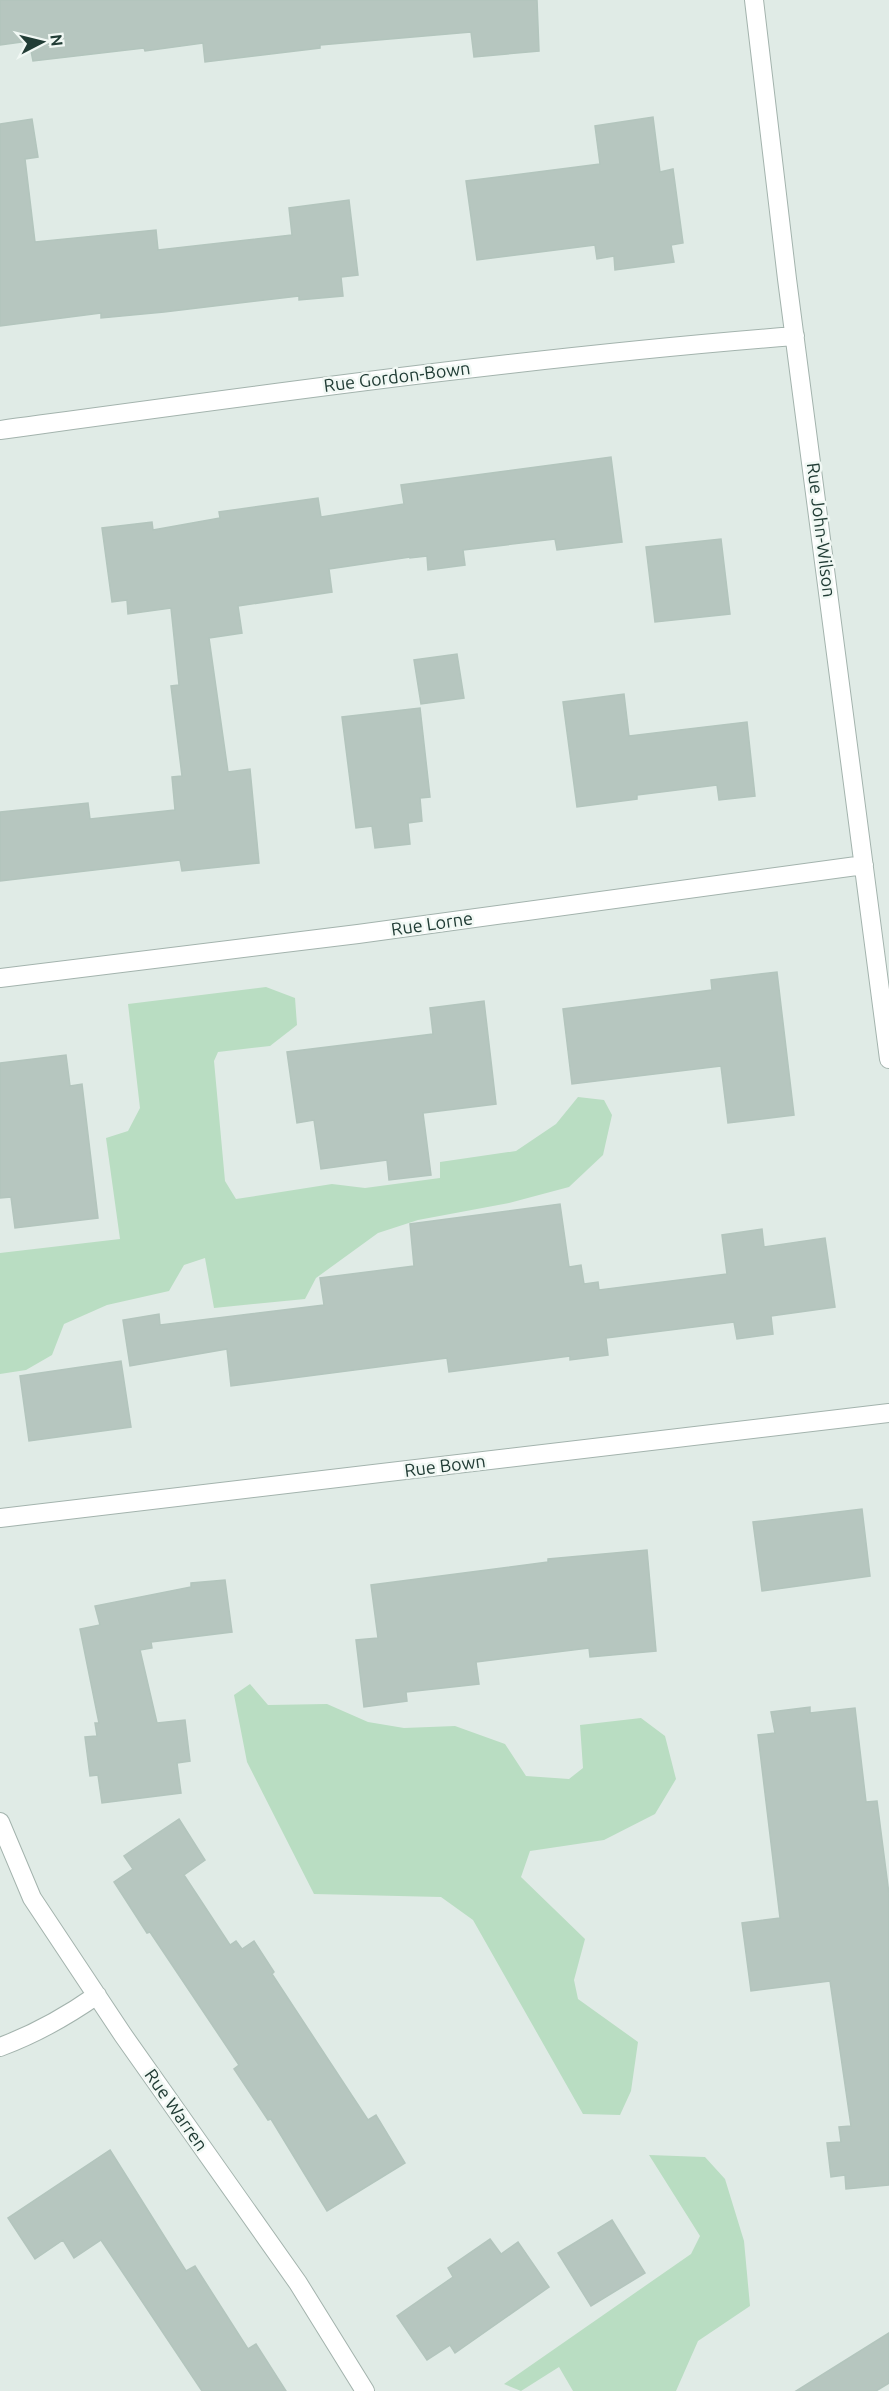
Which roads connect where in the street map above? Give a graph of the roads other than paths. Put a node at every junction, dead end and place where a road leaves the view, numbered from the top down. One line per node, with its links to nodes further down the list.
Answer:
1 (754, 0): 2 (street, Rue John-Wilson)
2 (795, 336): 3 (street, Rue Gordon-Bown); 4 (street, Rue John-Wilson)
3 (0, 430)
4 (864, 865): 5 (street, Rue Lorne); 6 (street, Rue John-Wilson)
5 (0, 978)
6 (889, 1059)
7 (889, 1413): 8 (street, Rue Bown)
8 (0, 1518)
9 (0, 1822): 10 (street, Rue Warren)
10 (98, 1995): 11 (street); 12 (street, Rue Warren)
11 (0, 2047)
12 (365, 2391)

